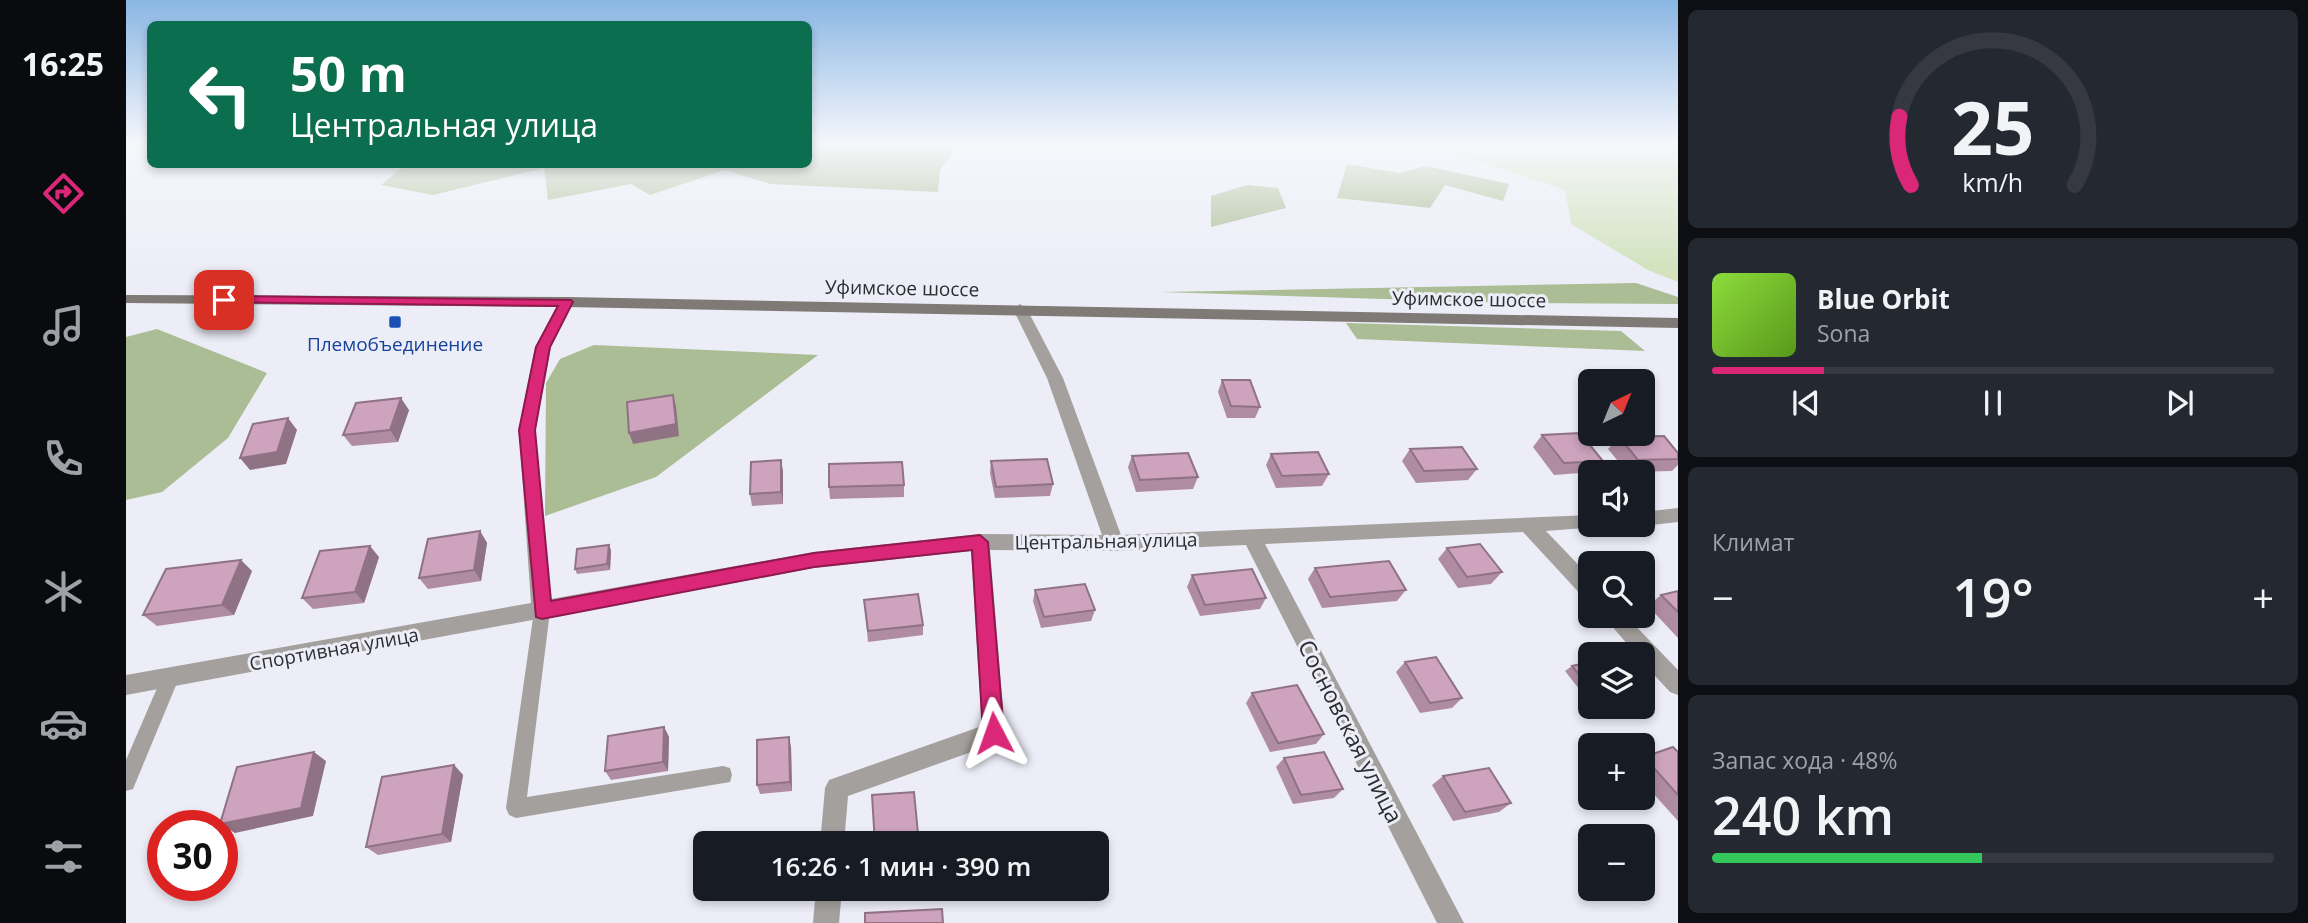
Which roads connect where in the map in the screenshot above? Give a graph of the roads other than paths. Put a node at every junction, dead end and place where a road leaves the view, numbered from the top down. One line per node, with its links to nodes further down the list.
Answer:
1 (126, 299): 2 (main road, Уфимское шоссе)
2 (566, 302): 3 (main road, Уфимское шоссе); 13 (street)
3 (1020, 309): 4 (main road, Уфимское шоссе); 11 (street)
4 (1678, 323)
5 (1655, 519): 6 (street)
6 (1675, 519)
7 (1578, 523): 8 (street, Центральная улица)
8 (1529, 526): 9 (street, Центральная улица); 12 (street)
9 (1252, 538): 11 (street, Центральная улица); 23 (street, Сосновская улица)
10 (980, 542): 11 (street, Центральная улица); 13 (street, Центральная улица); 20 (street)
11 (1114, 544)
12 (1578, 578)
13 (542, 611): 15 (street, Спортивная улица); 18 (lane)
14 (1624, 628): 17 (street)
15 (170, 678): 16 (street, Спортивная улица); 19 (lane)
16 (126, 685)
17 (1678, 685)
18 (723, 775)
19 (126, 782)
20 (833, 831)
21 (828, 901): 22 (street)
22 (826, 923)
23 (1451, 923)

